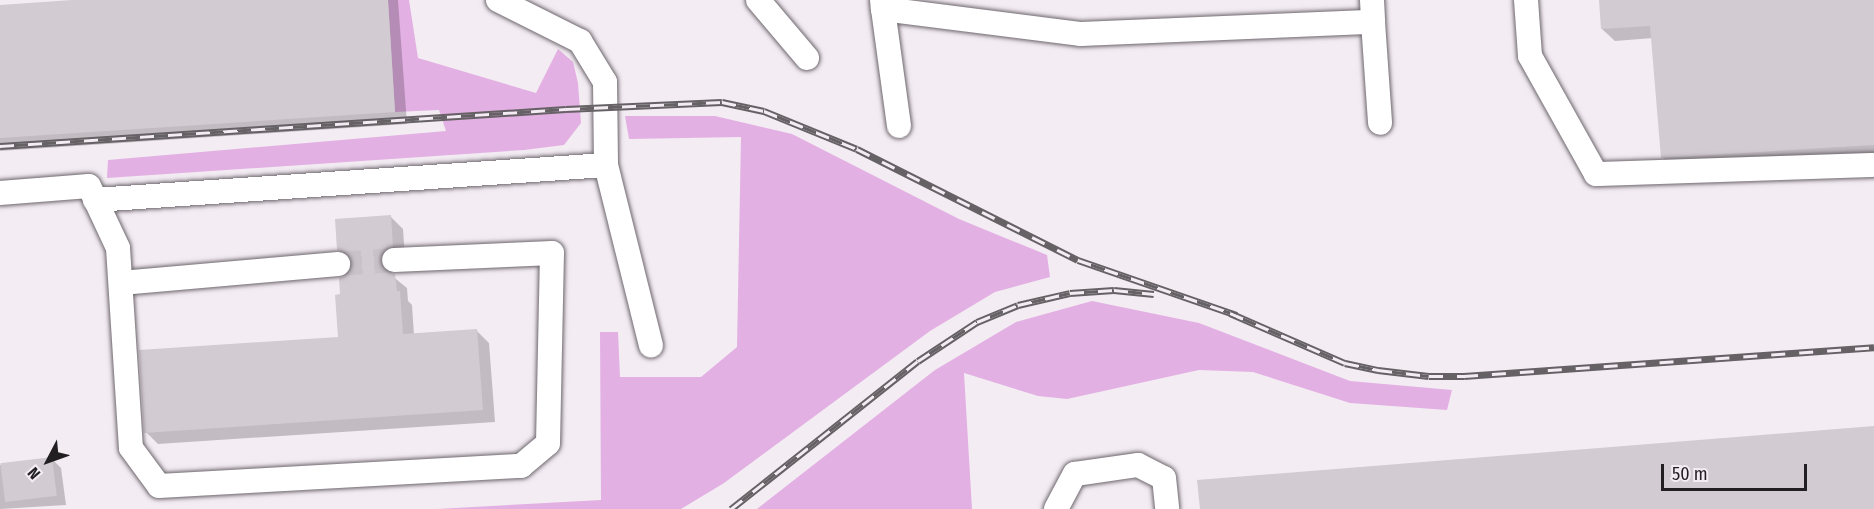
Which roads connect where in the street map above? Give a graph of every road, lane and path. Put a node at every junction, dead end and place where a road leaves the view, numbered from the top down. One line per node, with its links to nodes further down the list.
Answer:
1 (498, 0): 9 (lane)
2 (758, 0): 6 (lane)
3 (1526, 0): 10 (lane)
4 (882, 5): 5 (lane); 8 (lane)
5 (1372, 11): 7 (lane)
6 (807, 58)
7 (1380, 123)
8 (899, 126)
9 (606, 165): 12 (lane); 16 (lane)
10 (1874, 165)
11 (0, 194): 12 (lane)
12 (95, 200): 15 (lane)
13 (394, 260): 15 (lane)
14 (338, 264): 15 (lane)
15 (121, 283)
16 (651, 345)
17 (1056, 509): 18 (lane)
18 (1167, 509)

